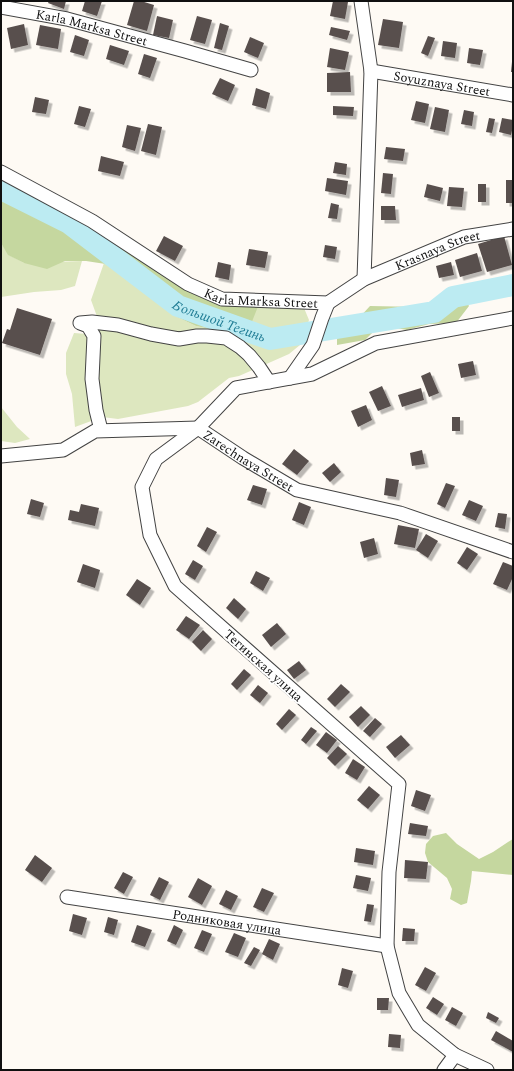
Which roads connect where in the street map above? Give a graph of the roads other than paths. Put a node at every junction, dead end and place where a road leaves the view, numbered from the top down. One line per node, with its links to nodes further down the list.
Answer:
1 (361, 1): 4 (street)
2 (1, 7): 3 (street, Karla Marksa Street)
3 (251, 70)
4 (371, 71): 5 (street, Soyuznaya Street); 8 (street)
5 (513, 95)
6 (1, 172): 9 (street, Karla Marksa Street)
7 (513, 229): 8 (street, Krasnaya Street)
8 (364, 279): 9 (street, Karla Marksa Street)
9 (328, 303): 11 (street)
10 (513, 318): 11 (street, Zarechnaya Street)
11 (290, 378): 12 (street, Zarechnaya Street)
12 (269, 382): 13 (street, Zarechnaya Street); 14 (street)
13 (198, 428): 14 (street); 16 (street, Zarechnaya Street); 18 (street, Тегинская улица)
14 (102, 430): 15 (street)
15 (1, 456)
16 (513, 552)
17 (67, 897): 18 (street, Родниковая улица)
18 (387, 946): 19 (street, Тегинская улица)
19 (455, 1055): 20 (street); 21 (street, Тегинская улица)
20 (444, 1070)
21 (488, 1070)

